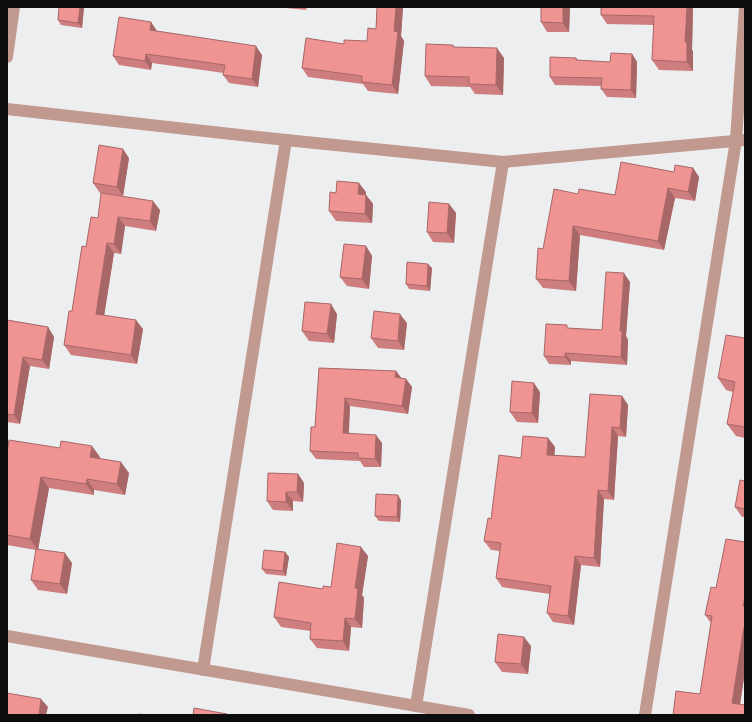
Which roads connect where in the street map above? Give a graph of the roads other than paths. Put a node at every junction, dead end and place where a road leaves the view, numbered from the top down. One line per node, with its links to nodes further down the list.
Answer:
1 (14, 7): 3 (street)
2 (745, 7): 6 (street)
3 (7, 57)
4 (7, 108): 5 (street)
5 (286, 140): 7 (street); 9 (street)
6 (741, 140): 7 (street); 12 (street)
7 (503, 162): 10 (street)
8 (7, 636): 9 (street)
9 (203, 670): 10 (street)
10 (416, 706): 11 (street)
11 (469, 715)
12 (645, 715)

